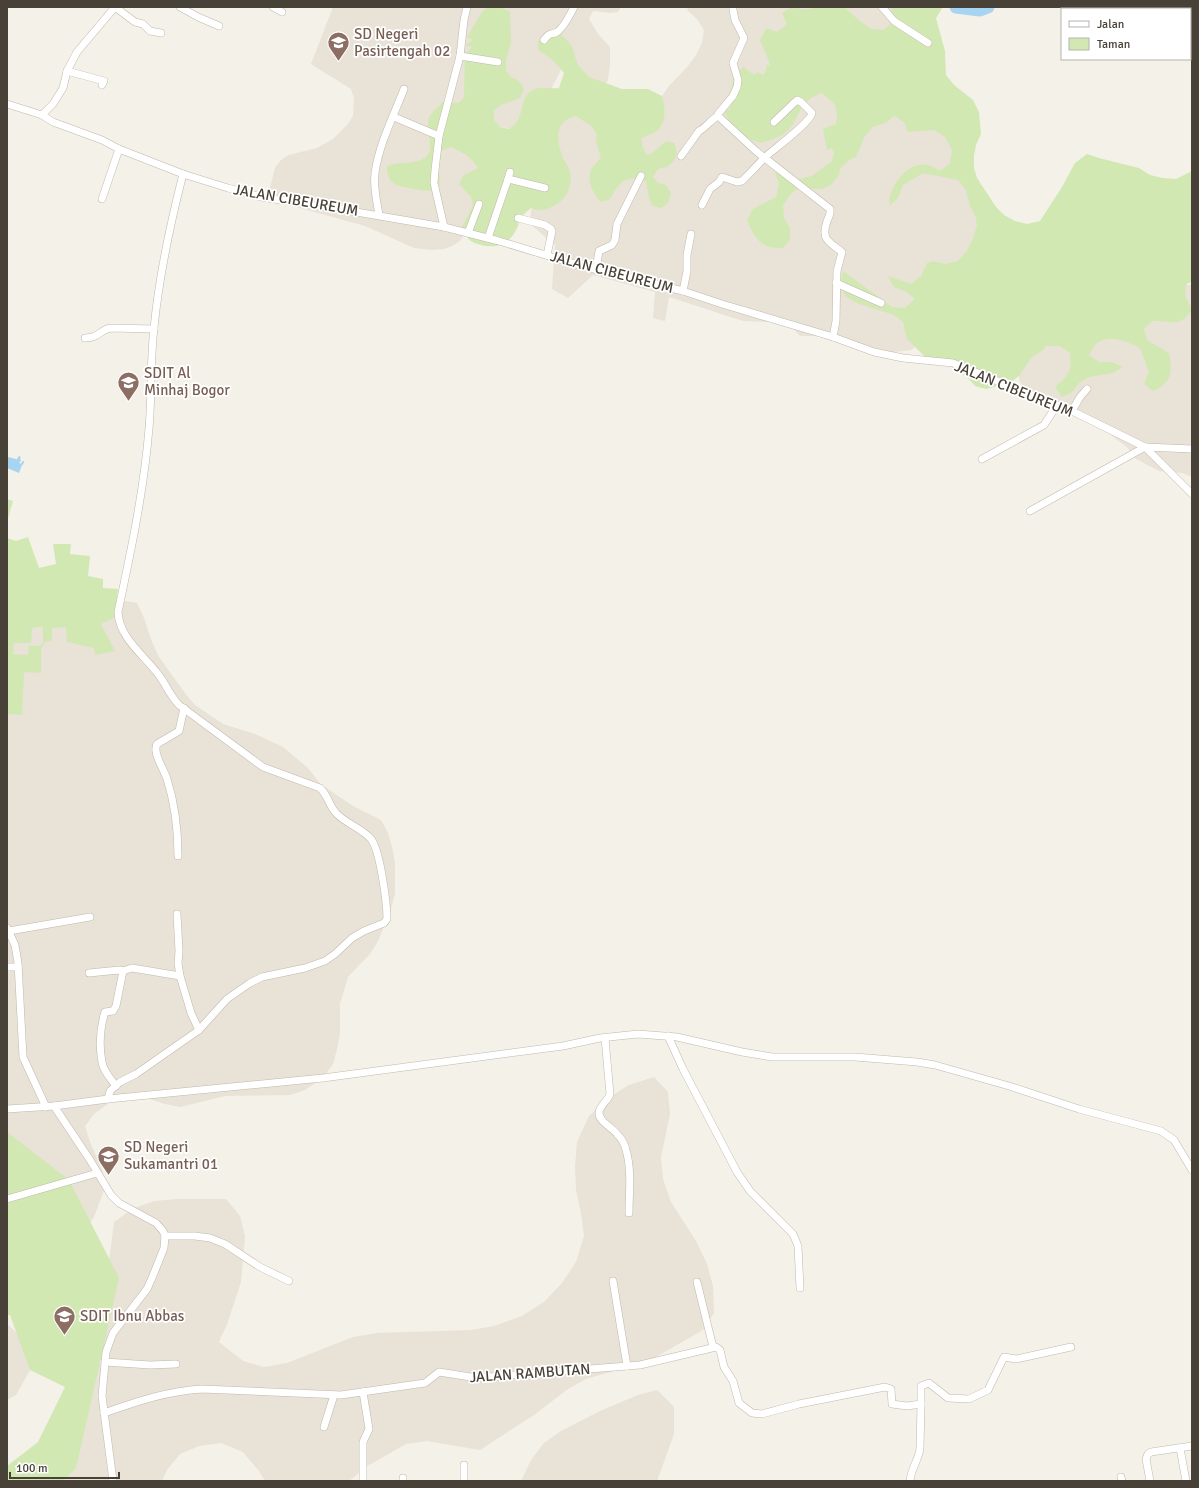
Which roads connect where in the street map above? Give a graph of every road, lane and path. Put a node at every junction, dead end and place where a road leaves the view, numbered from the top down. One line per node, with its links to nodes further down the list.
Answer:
1 (115, 7): 10 (street); 15 (street)
2 (180, 7): 9 (street)
3 (273, 7): 8 (street)
4 (467, 7): 13 (street)
5 (574, 7): 11 (street)
6 (882, 7): 12 (street)
7 (732, 8): 20 (street)
8 (282, 12)
9 (219, 26)
10 (161, 33)
11 (544, 40)
12 (928, 44)
13 (460, 56): 14 (street); 23 (street)
14 (498, 62)
15 (67, 71): 16 (street); 19 (street)
16 (102, 85)
17 (404, 88): 21 (street)
18 (7, 104): 19 (street, JALAN CIBEUREUM)
19 (42, 115): 24 (street, JALAN CIBEUREUM)
20 (718, 116): 25 (street); 26 (street)
21 (394, 117): 23 (street); 35 (street)
22 (774, 122): 26 (street)
23 (438, 136): 37 (street)
24 (119, 149): 28 (street, JALAN CIBEUREUM); 32 (street)
25 (681, 156)
26 (765, 158): 34 (street); 43 (street)
27 (510, 172): 30 (street)
28 (183, 174): 35 (street, JALAN CIBEUREUM); 46 (street)
29 (641, 176): 42 (street)
30 (508, 179): 31 (street); 40 (street)
31 (545, 188)
32 (102, 199)
33 (479, 204): 38 (street)
34 (702, 205)
35 (379, 215): 37 (street, JALAN CIBEUREUM)
36 (518, 218): 41 (street)
37 (444, 227): 38 (street, JALAN CIBEUREUM)
38 (468, 233): 40 (street, JALAN CIBEUREUM)
39 (691, 234): 44 (street)
40 (488, 238): 41 (street, JALAN CIBEUREUM)
41 (547, 255): 42 (street, JALAN CIBEUREUM)
42 (596, 269): 44 (street, JALAN CIBEUREUM)
43 (836, 283): 45 (street); 47 (street)
44 (683, 291): 47 (street, JALAN CIBEUREUM)
45 (881, 303)
46 (154, 329): 48 (street); 57 (street)
47 (833, 336): 50 (street, JALAN CIBEUREUM)
48 (85, 338)
49 (1087, 389): 51 (street)
50 (1057, 405): 51 (street, JALAN CIBEUREUM); 54 (street)
51 (1072, 411): 52 (street, JALAN CIBEUREUM)
52 (1145, 447): 53 (street); 55 (street, JALAN CIBEUREUM); 56 (street)
53 (1192, 449)
54 (982, 459)
55 (1192, 494)
56 (1030, 511)
57 (184, 708): 58 (street); 67 (street)
58 (178, 856)
59 (177, 914): 66 (street)
60 (90, 917): 61 (street)
61 (8, 929): 62 (street)
62 (18, 967): 63 (street); 73 (street)
63 (7, 968)
64 (123, 971): 65 (street); 66 (street); 70 (street)
65 (89, 973)
66 (180, 976): 67 (street)
67 (200, 1030): 70 (street)
68 (668, 1036): 69 (street); 75 (street); 83 (street)
69 (605, 1038): 71 (street); 78 (street)
70 (116, 1086): 71 (street)
71 (108, 1099): 72 (street)
72 (54, 1106): 73 (street); 76 (street)
73 (46, 1107): 74 (street)
74 (7, 1108)
75 (1192, 1170)
76 (97, 1173): 77 (street); 79 (street)
77 (7, 1199)
78 (629, 1213)
79 (165, 1236): 80 (street); 86 (street)
80 (289, 1281)
81 (613, 1281): 88 (street)
82 (697, 1282): 84 (street)
83 (800, 1288)
84 (713, 1347): 88 (street, JALAN RAMBUTAN); 91 (street)
85 (1071, 1347): 91 (street)
86 (105, 1362): 87 (street); 92 (street)
87 (176, 1364)
88 (627, 1366): 89 (street, JALAN RAMBUTAN)
89 (362, 1392): 90 (street, JALAN RAMBUTAN); 98 (street)
90 (334, 1395): 92 (street, JALAN RAMBUTAN); 93 (street)
91 (921, 1404): 100 (street)
92 (104, 1413): 97 (street)
93 (324, 1427)
94 (1192, 1446): 95 (street)
95 (1180, 1448): 101 (street); 102 (street)
96 (464, 1465): 99 (street)
97 (113, 1481)
98 (363, 1481)
99 (464, 1481)
100 (910, 1481)
101 (1150, 1481)
102 (1186, 1481)

